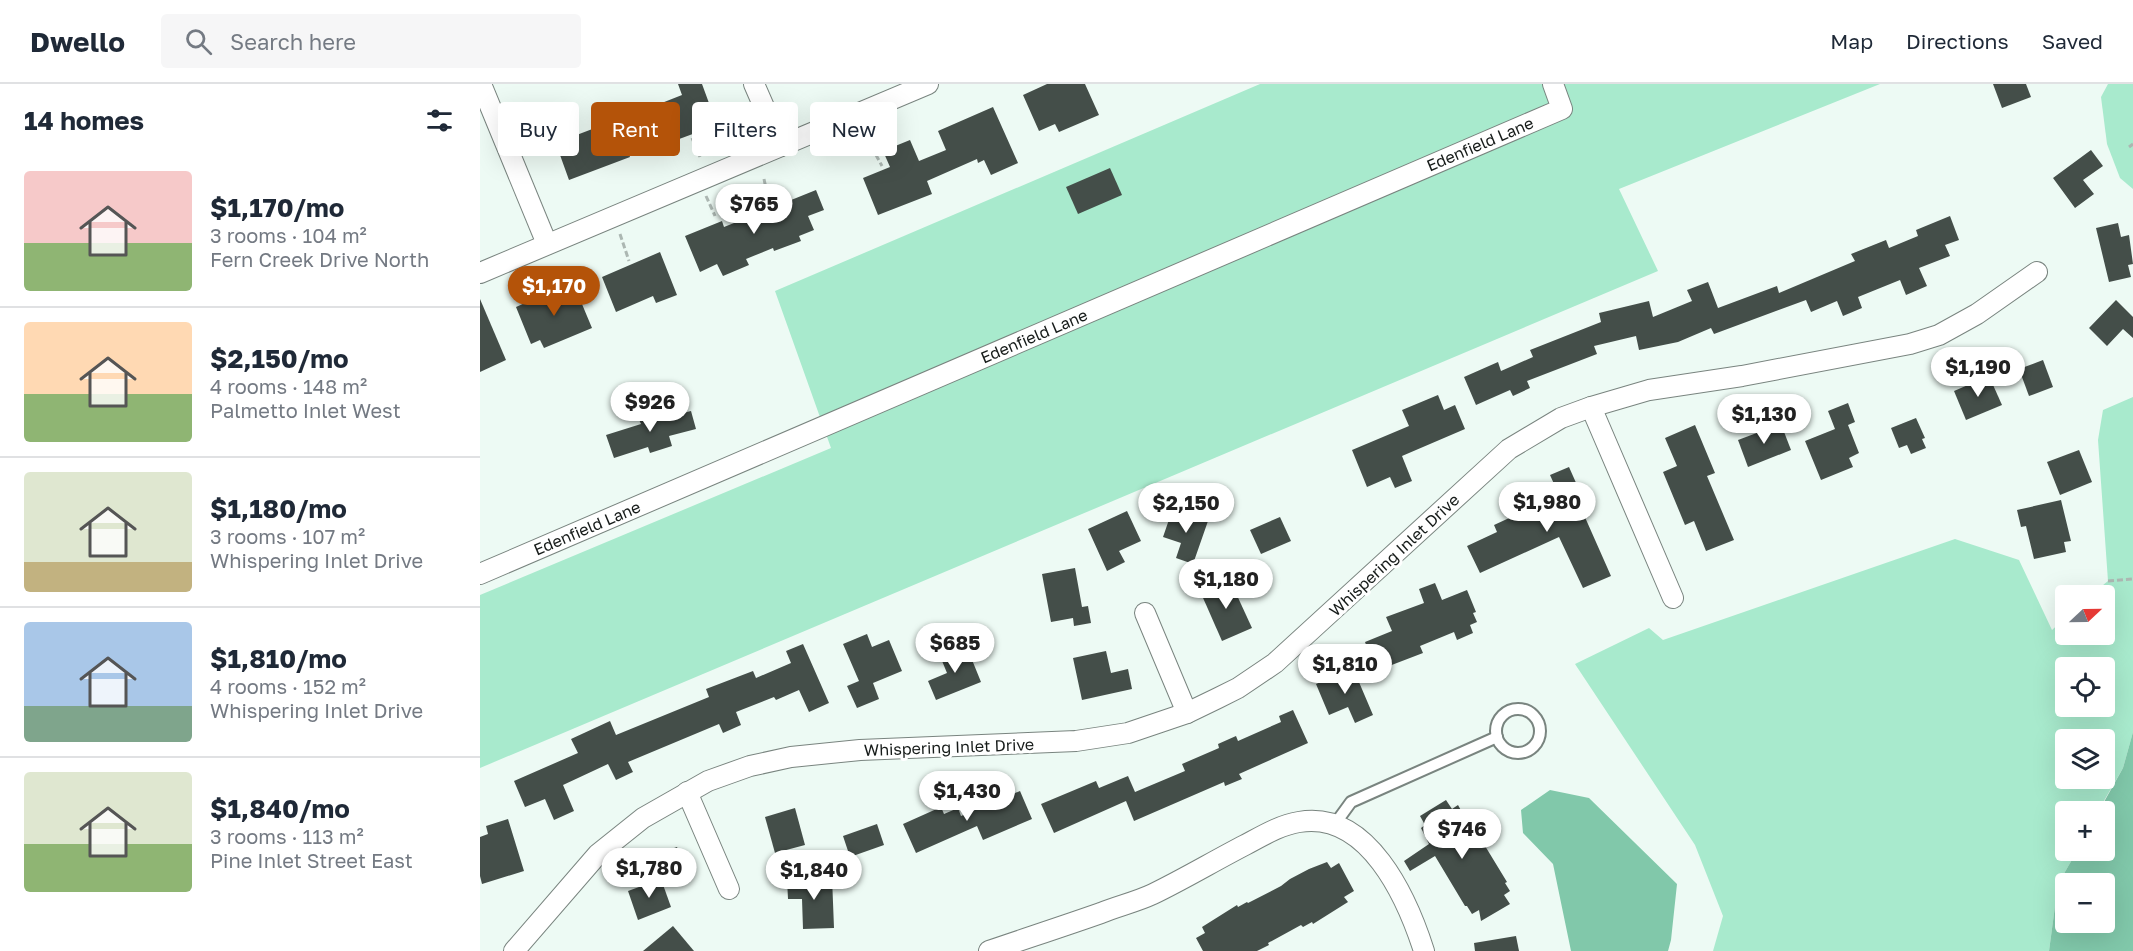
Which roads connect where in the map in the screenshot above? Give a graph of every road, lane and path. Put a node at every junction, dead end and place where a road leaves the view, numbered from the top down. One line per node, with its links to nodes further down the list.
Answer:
1 (481, 84): 13 (street)
2 (754, 84): 5 (street)
3 (928, 84): 6 (street)
4 (1553, 84): 19 (street, Edenfield Lane)
5 (762, 102)
6 (885, 102)
7 (757, 156): 12 (street)
8 (877, 156): 9 (path)
9 (882, 166)
10 (764, 179): 11 (path)
11 (768, 198)
12 (614, 217): 13 (street); 14 (path)
13 (543, 246): 16 (street); 17 (path)
14 (629, 261)
15 (2037, 272): 18 (street, Whispering Inlet Drive)
16 (480, 273)
17 (545, 291)
18 (1591, 407): 22 (street); 24 (street, Whispering Inlet Drive)
19 (480, 574)
20 (2133, 579): 21 (path)
21 (2108, 581)
22 (1673, 598)
23 (1145, 613): 24 (street)
24 (1187, 713): 26 (street, Whispering Inlet Drive)
25 (1497, 737): 25 (lane); 27 (lane)
26 (687, 792): 28 (street); 29 (street, Whispering Inlet Drive)
27 (1335, 824): 30 (street); 31 (street)
28 (729, 889)
29 (514, 951)
30 (989, 951)
31 (1424, 951)

